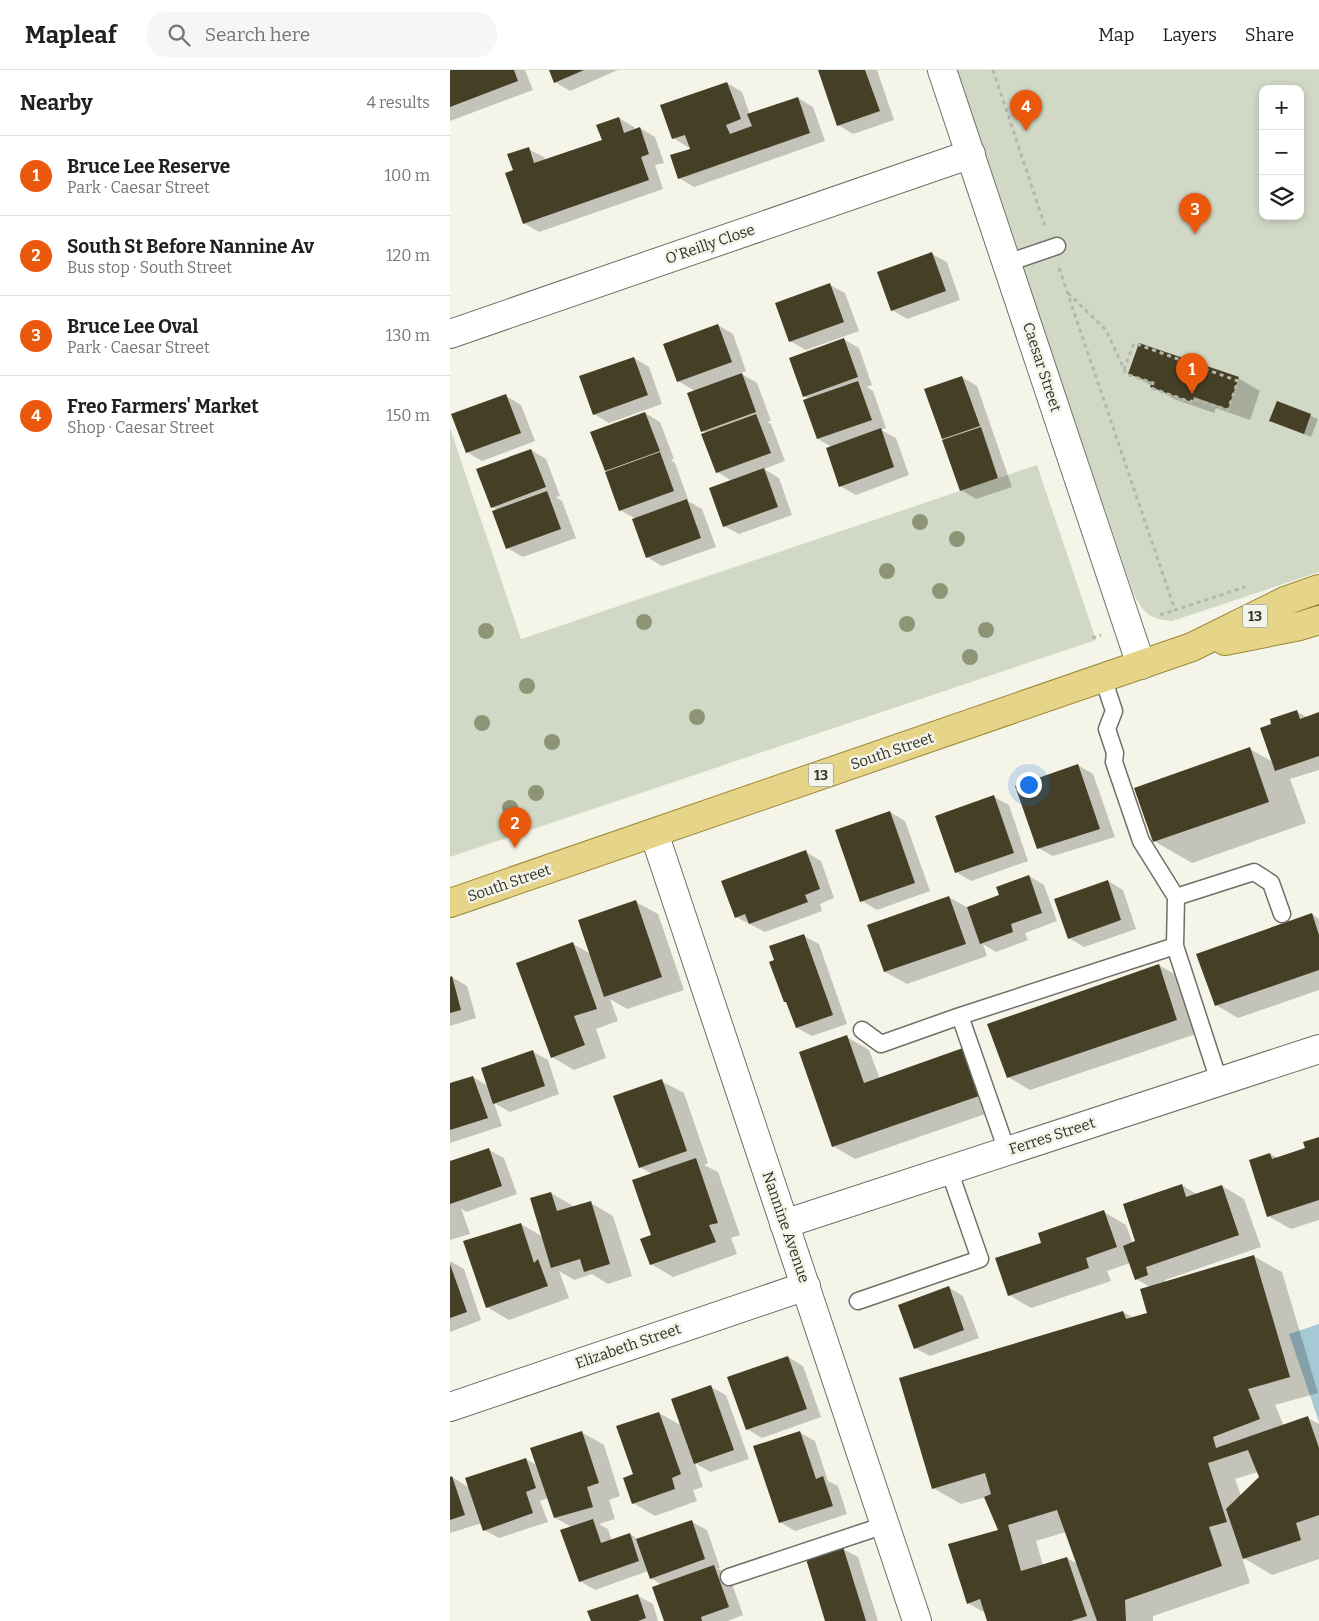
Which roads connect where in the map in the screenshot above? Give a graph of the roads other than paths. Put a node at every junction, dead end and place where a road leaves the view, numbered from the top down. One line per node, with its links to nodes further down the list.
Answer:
1 (942, 70): 2 (street, Caesar Street)
2 (970, 154): 4 (street, Caesar Street); 5 (street, O'Reilly Close)
3 (1055, 247): 4 (lane)
4 (1007, 263): 9 (street, Caesar Street)
5 (450, 334)
6 (1319, 589): 8 (main road, South Street / 13)
7 (1319, 620): 8 (main road, South Street / 13)
8 (1192, 647): 9 (main road, South Street / 13)
9 (1141, 665): 10 (main road, South Street / 13)
10 (1103, 678): 11 (main road, South Street / 13); 12 (lane)
11 (654, 833): 13 (main road, South Street / 13); 22 (street, Nannine Avenue)
12 (1176, 897): 14 (lane); 15 (lane)
13 (450, 903)
14 (1282, 914)
15 (1175, 946): 16 (lane); 19 (lane)
16 (960, 1016): 17 (lane); 20 (lane)
17 (862, 1030)
18 (1319, 1049): 19 (street, Ferres Street)
19 (1220, 1081): 20 (street, Ferres Street)
20 (1007, 1151): 21 (street, Ferres Street)
21 (949, 1170): 22 (street, Ferres Street); 24 (lane)
22 (784, 1224): 23 (street, Nannine Avenue)
23 (806, 1286): 25 (street, Elizabeth Street); 26 (street, Nannine Avenue)
24 (858, 1301)
25 (450, 1407)
26 (885, 1525): 27 (lane); 28 (street, Nannine Avenue)
27 (729, 1577)
28 (917, 1621)

